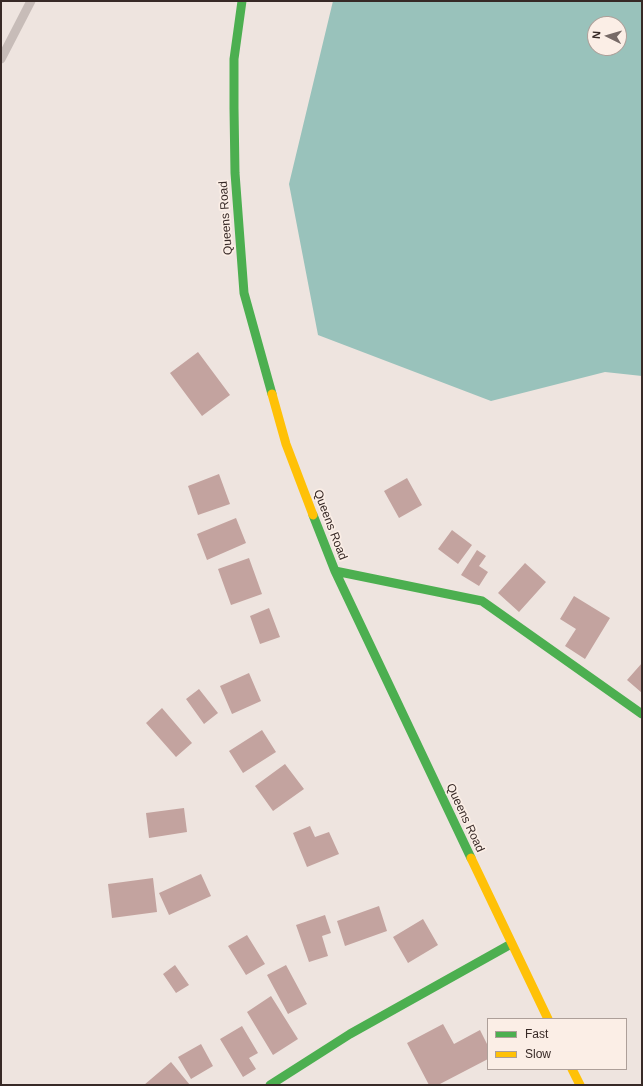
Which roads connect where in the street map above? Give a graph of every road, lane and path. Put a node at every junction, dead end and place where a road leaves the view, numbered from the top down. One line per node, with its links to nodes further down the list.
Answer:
1 (30, 1): 3 (lane)
2 (242, 1): 4 (main road, Queens Road)
3 (1, 59)
4 (335, 571): 5 (main road); 6 (main road, Queens Road)
5 (642, 714)
6 (511, 944): 7 (main road, Queens Road); 9 (main road)
7 (548, 1018)
8 (572, 1070): 10 (main road)
9 (270, 1085)
10 (580, 1085)

